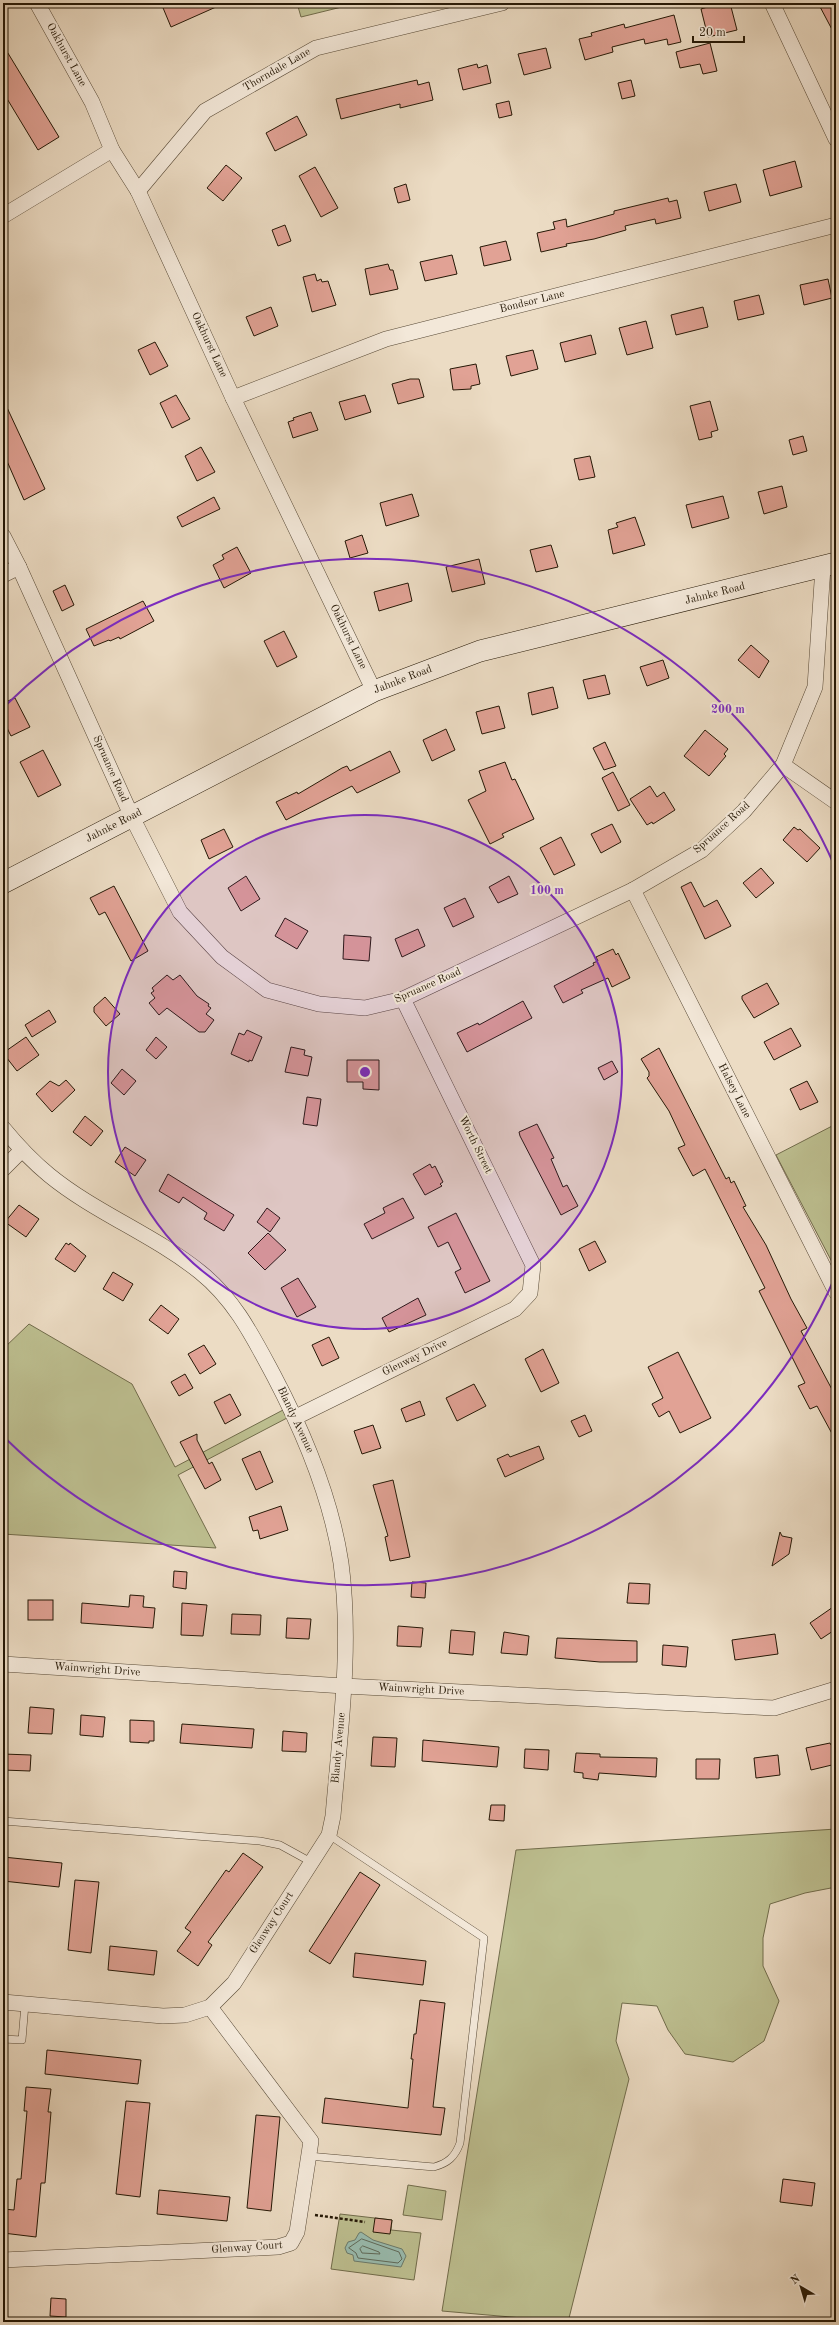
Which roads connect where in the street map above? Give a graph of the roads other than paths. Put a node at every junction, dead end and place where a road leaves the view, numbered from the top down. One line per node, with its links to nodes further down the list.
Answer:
1 (37, 3): 5 (street, Oakhurst Lane)
2 (502, 3): 6 (street, Thorndale Lane)
3 (772, 3): 4 (street)
4 (836, 139)
5 (112, 150): 6 (street, Oakhurst Lane); 7 (street)
6 (138, 192): 9 (street, Oakhurst Lane)
7 (3, 216)
8 (836, 224): 9 (street, Bondsor Lane)
9 (233, 398): 14 (street, Oakhurst Lane)
10 (3, 536): 12 (street, Spruance Road)
11 (830, 565): 14 (main road, Jahnke Road); 15 (street, Spruance Road)
12 (19, 567): 13 (street); 17 (street, Spruance Road)
13 (3, 575)
14 (374, 691): 17 (main road, Jahnke Road)
15 (783, 765): 16 (street); 19 (street, Spruance Road)
16 (836, 802)
17 (132, 817): 18 (main road, Jahnke Road); 20 (street, Spruance Road)
18 (3, 883)
19 (633, 890): 20 (street, Spruance Road); 24 (street, Halsey Lane)
20 (403, 999): 25 (street, Worth Street)
21 (3, 1128): 22 (street, Blandy Avenue)
22 (22, 1150): 23 (street); 26 (street, Blandy Avenue)
23 (3, 1169)
24 (836, 1292)
25 (530, 1293): 26 (street, Glenway Drive)
26 (296, 1417): 28 (street, Blandy Avenue)
27 (3, 1664): 28 (street, Wainwright Drive)
28 (344, 1686): 29 (street, Wainwright Drive); 31 (street, Blandy Avenue)
29 (836, 1689)
30 (3, 1821): 32 (lane)
31 (329, 1835): 32 (street, Glenway Court); 37 (lane)
32 (311, 1862): 35 (street, Glenway Court)
33 (3, 2002): 34 (street, Glenway Court)
34 (25, 2004): 35 (street, Glenway Court); 36 (lane)
35 (210, 2007): 37 (street, Glenway Court)
36 (3, 2039)
37 (308, 2156): 38 (street, Glenway Court)
38 (3, 2260)

